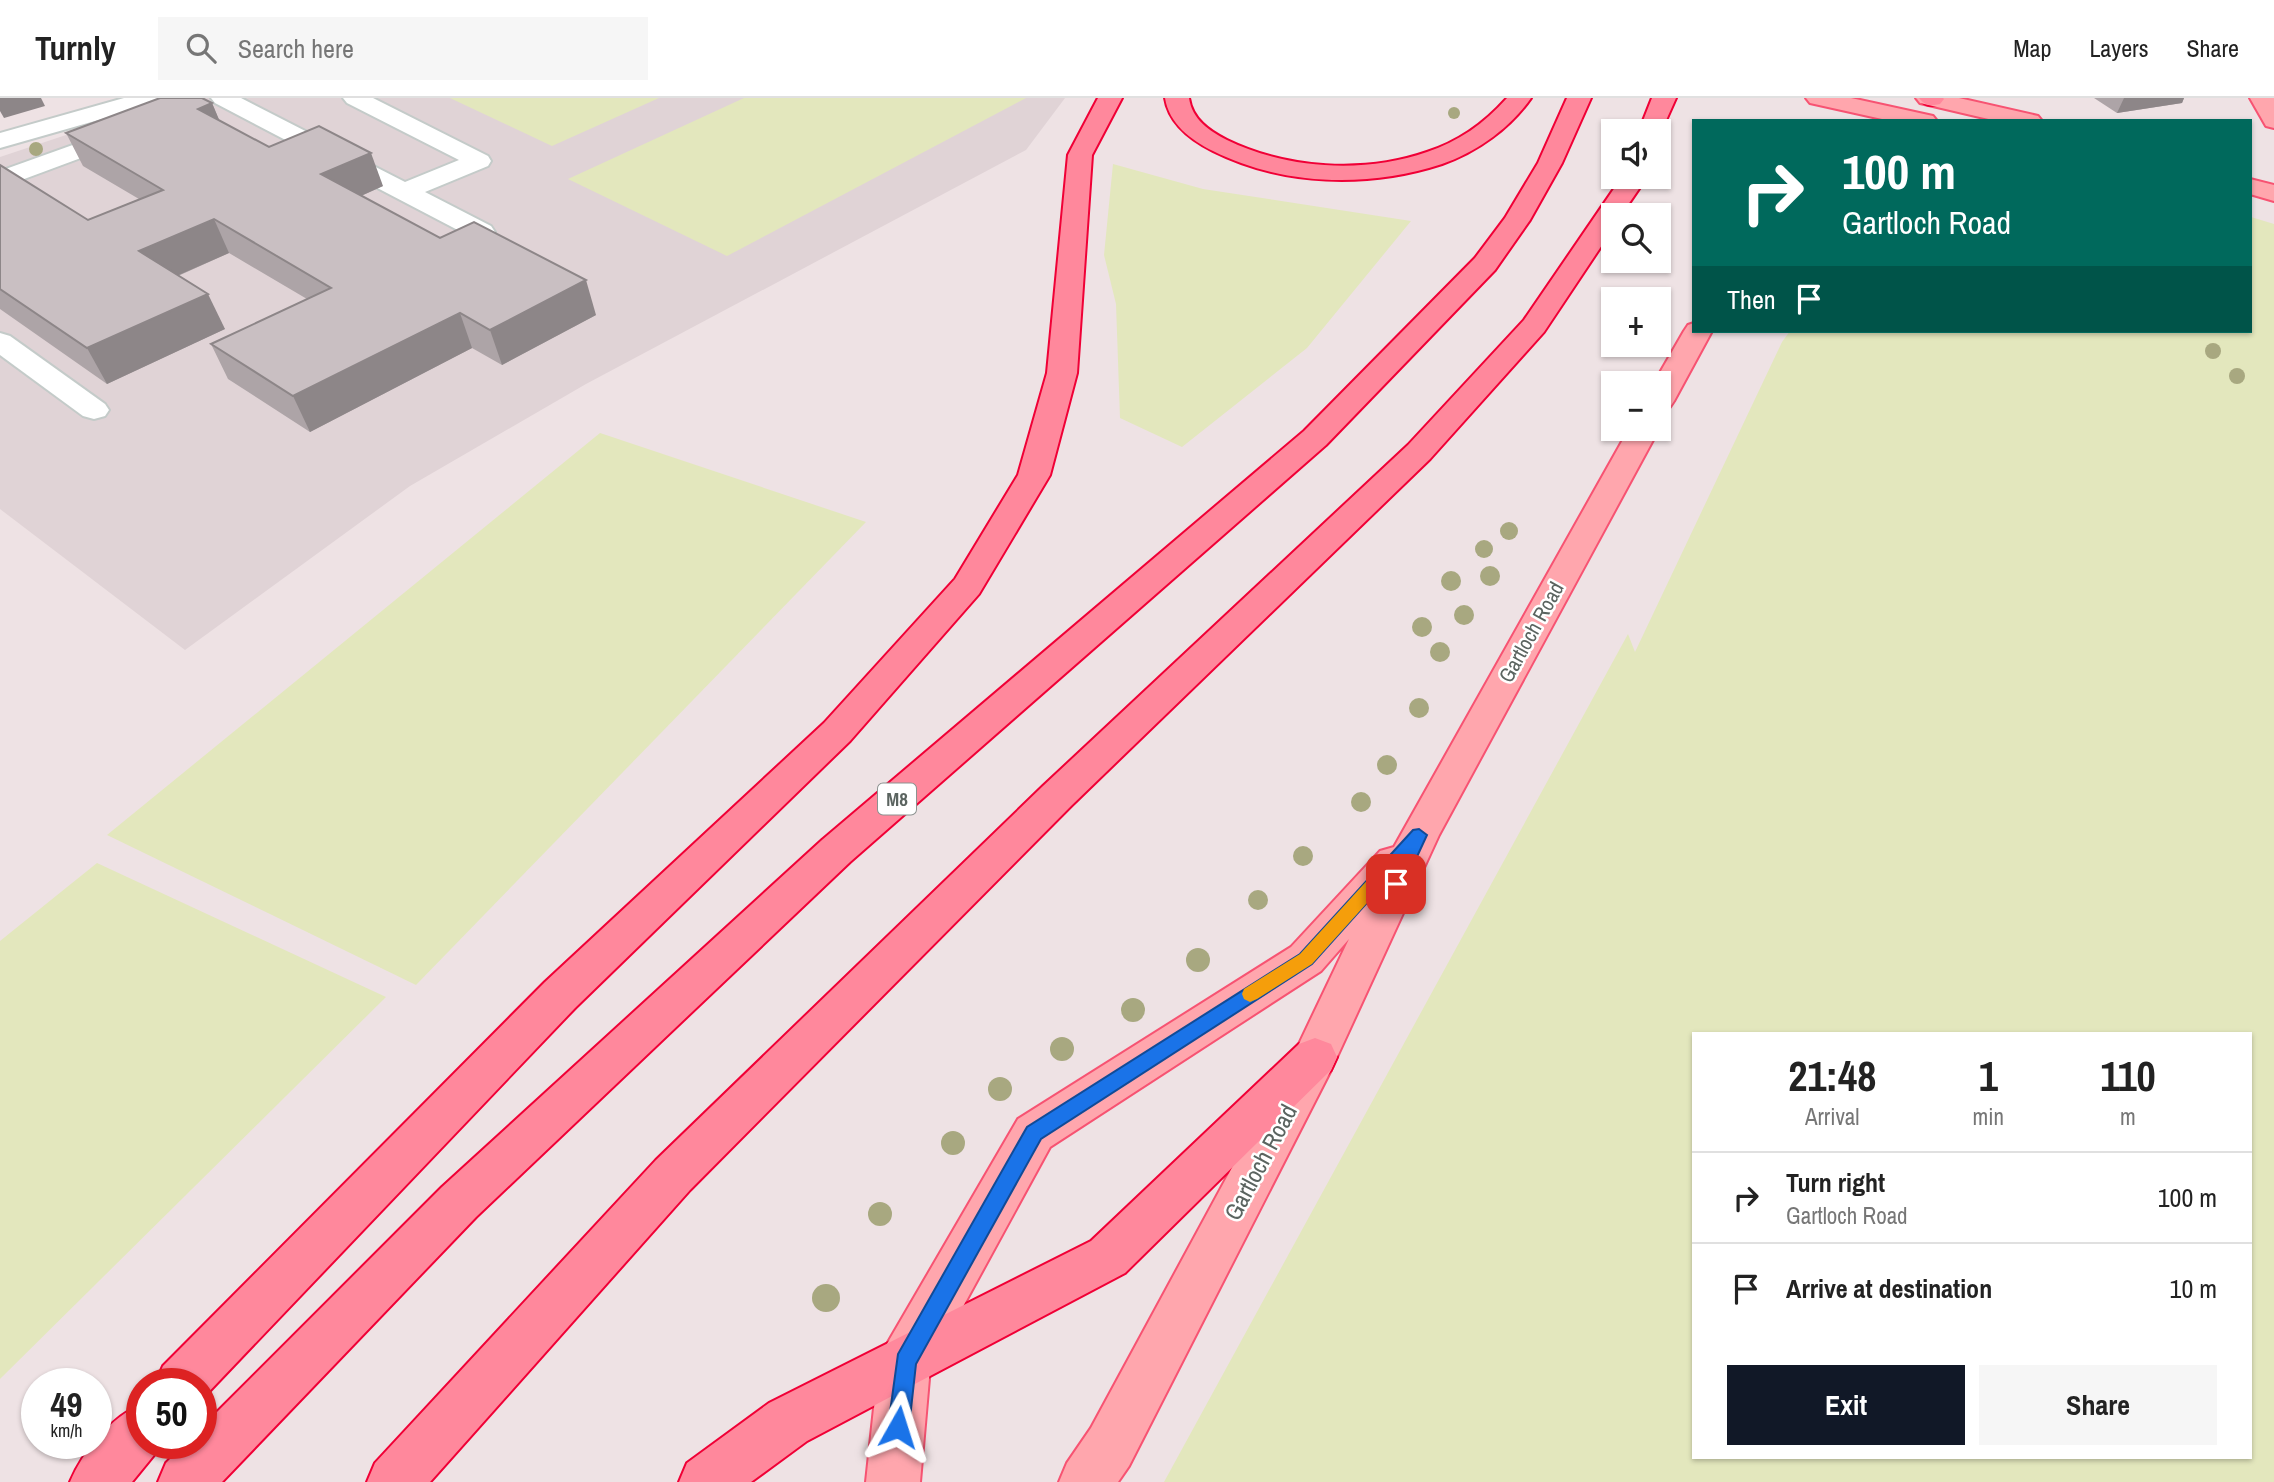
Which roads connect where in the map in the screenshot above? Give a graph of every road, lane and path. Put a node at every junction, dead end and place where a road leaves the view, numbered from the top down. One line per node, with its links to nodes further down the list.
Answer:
1 (150, 98): 18 (street)
2 (355, 98): 21 (street)
3 (1110, 98): 31 (highway)
4 (1177, 98): 5 (highway)
5 (1519, 98)
6 (1579, 98): 34 (highway, M8)
7 (1664, 98): 13 (highway)
8 (1818, 98): 12 (main road)
9 (1930, 98): 15 (main road)
10 (2262, 98): 16 (main road)
11 (215, 100): 21 (street)
12 (1857, 108): 14 (main road)
13 (1656, 119)
14 (1915, 119)
15 (2021, 119)
16 (2274, 121)
17 (140, 127): 19 (street)
18 (0, 141)
19 (0, 180)
20 (1626, 189): 35 (highway)
21 (404, 192): 22 (street)
22 (482, 232)
23 (1697, 333): 25 (main road)
24 (0, 342): 26 (street)
25 (1671, 379)
26 (94, 410)
27 (1637, 441): 28 (main road, Gartloch Road)
28 (1419, 835): 29 (main road, Gartloch Road); 30 (main road, Gartloch Road)
29 (1315, 1057): 30 (highway); 38 (main road, Gartloch Road)
30 (905, 1362): 36 (highway); 37 (main road, Gartloch Road)
31 (197, 1368)
32 (126, 1448): 33 (highway)
33 (97, 1482)
34 (185, 1482)
35 (394, 1482)
36 (706, 1482)
37 (893, 1482)
38 (1086, 1482)

